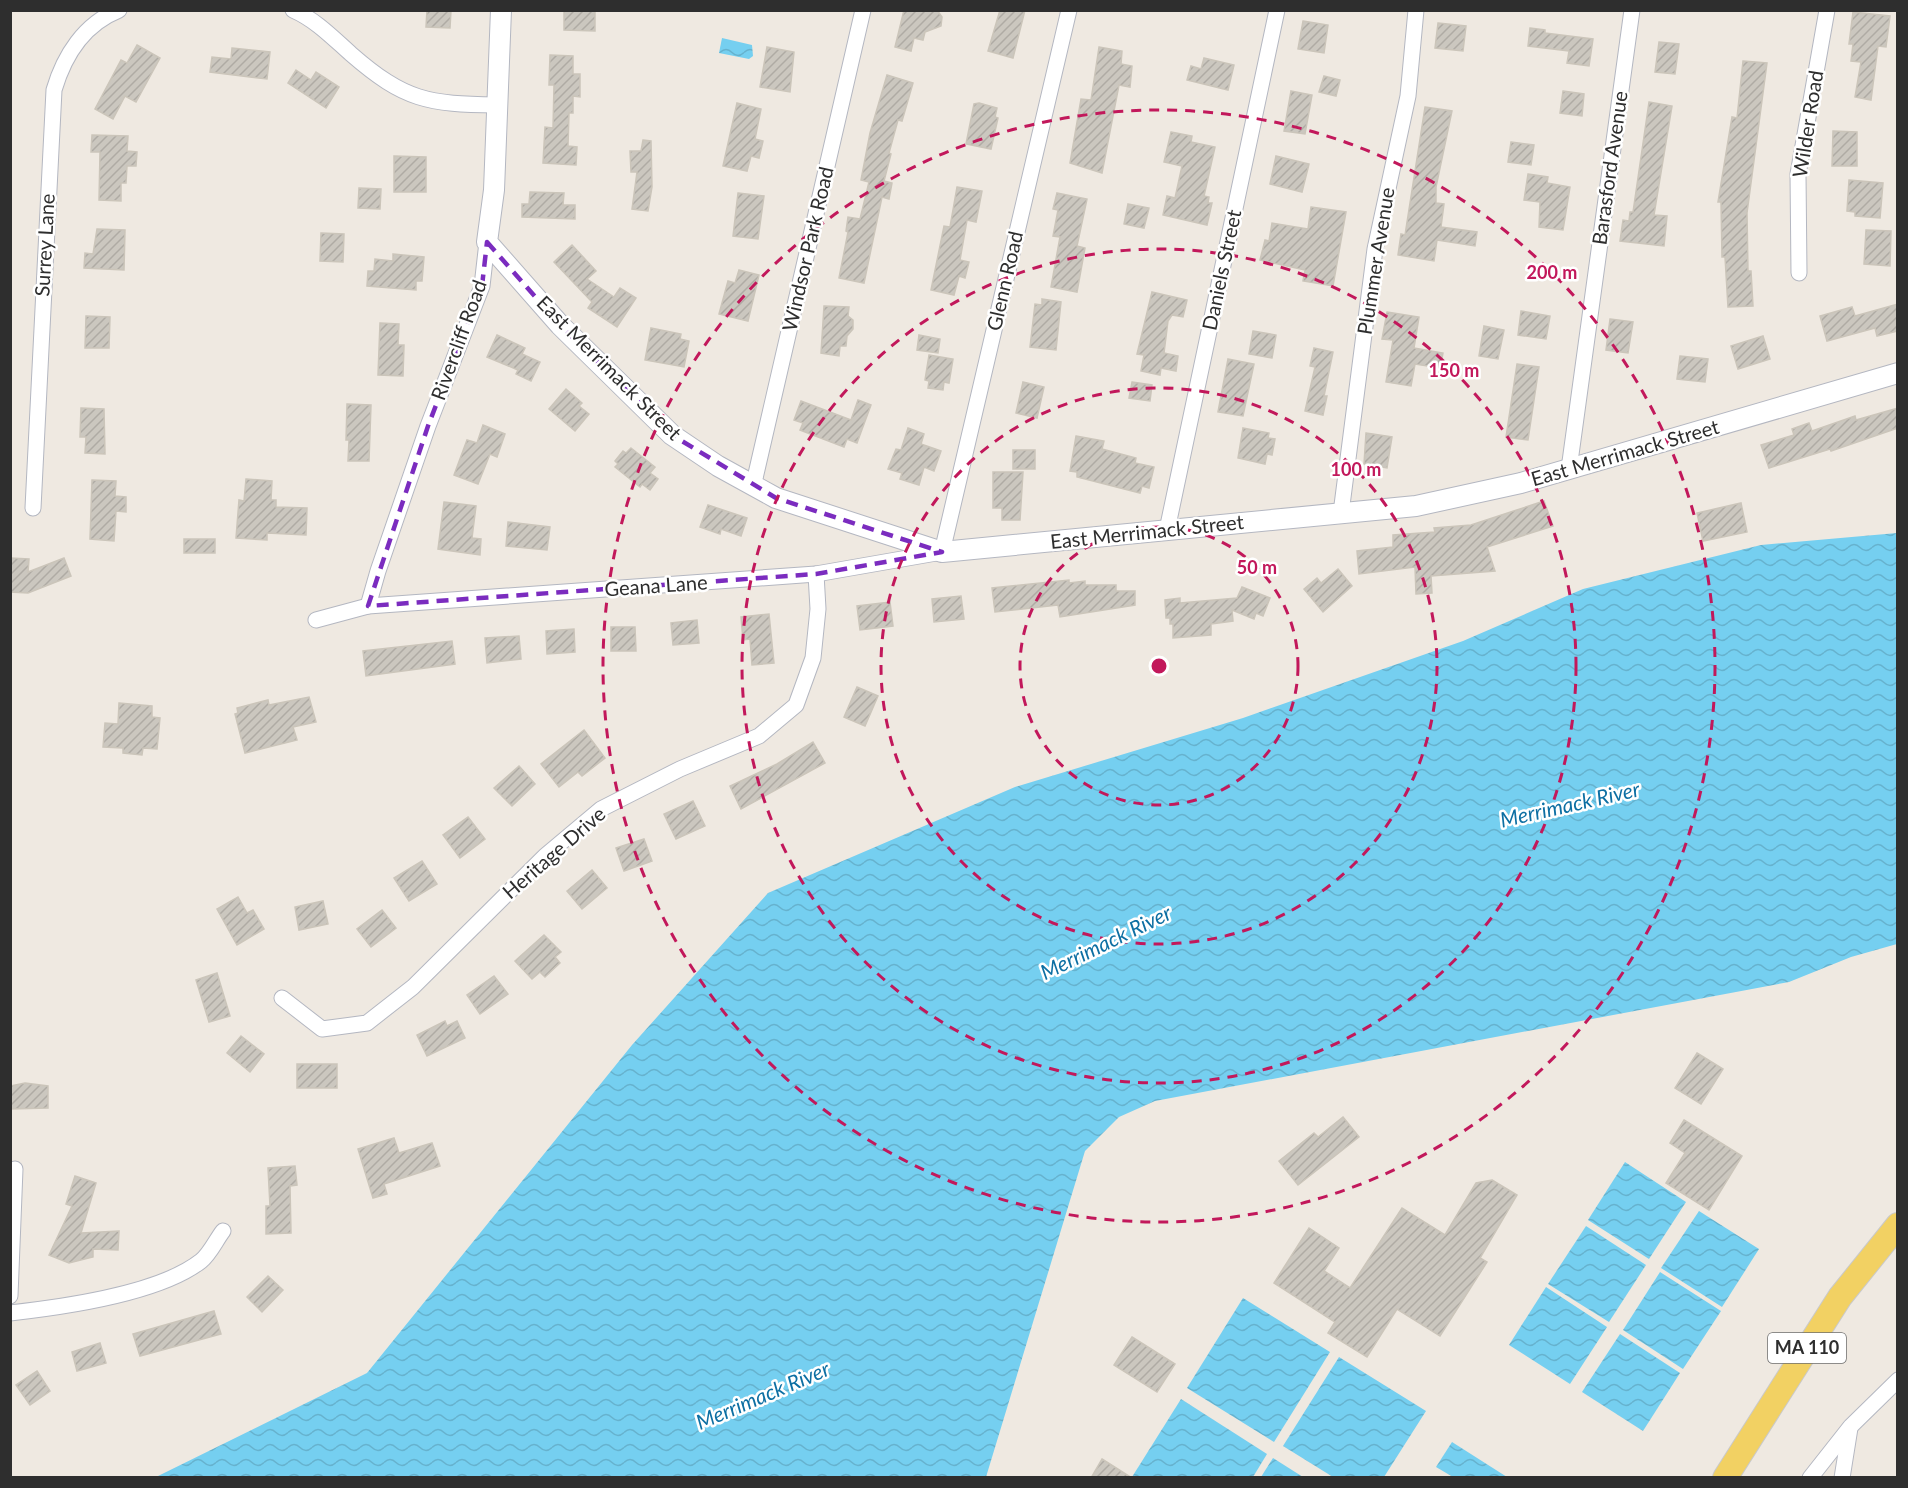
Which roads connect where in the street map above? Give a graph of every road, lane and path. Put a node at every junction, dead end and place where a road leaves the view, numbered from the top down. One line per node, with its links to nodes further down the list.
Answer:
1 (119, 10): 16 (street, Surrey Lane)
2 (293, 10): 10 (street)
3 (501, 10): 10 (street, Rivercliff Road)
4 (863, 10): 15 (street, Windsor Park Road)
5 (1069, 10): 19 (street, Glenn Road)
6 (1277, 10): 18 (street, Daniels Street)
7 (1416, 10): 17 (street, Plummer Avenue)
8 (1632, 10): 14 (street, Barasford Avenue)
9 (1827, 10): 12 (street, Wilder Road)
10 (497, 105): 11 (street, Rivercliff Road)
11 (487, 242): 15 (street, East Merrimack Street); 21 (street, Rivercliff Road)
12 (1799, 273)
13 (1898, 373): 14 (street, East Merrimack Street)
14 (1569, 469): 17 (street, East Merrimack Street)
15 (753, 487): 19 (street, East Merrimack Street)
16 (33, 508)
17 (1341, 513): 18 (street, East Merrimack Street)
18 (1167, 530): 19 (street, East Merrimack Street)
19 (942, 552): 20 (street, Geana Lane)
20 (816, 574): 21 (street, Geana Lane); 23 (street, Heritage Drive)
21 (368, 606): 22 (street)
22 (316, 620)
23 (282, 998)
24 (15, 1169): 27 (street)
25 (1898, 1225): 31 (main road, MA 110)
26 (223, 1231): 28 (street)
27 (10, 1296)
28 (10, 1313)
29 (1898, 1380): 30 (street)
30 (1851, 1426): 32 (street); 33 (street)
31 (1725, 1478)
32 (1810, 1478)
33 (1842, 1478)

